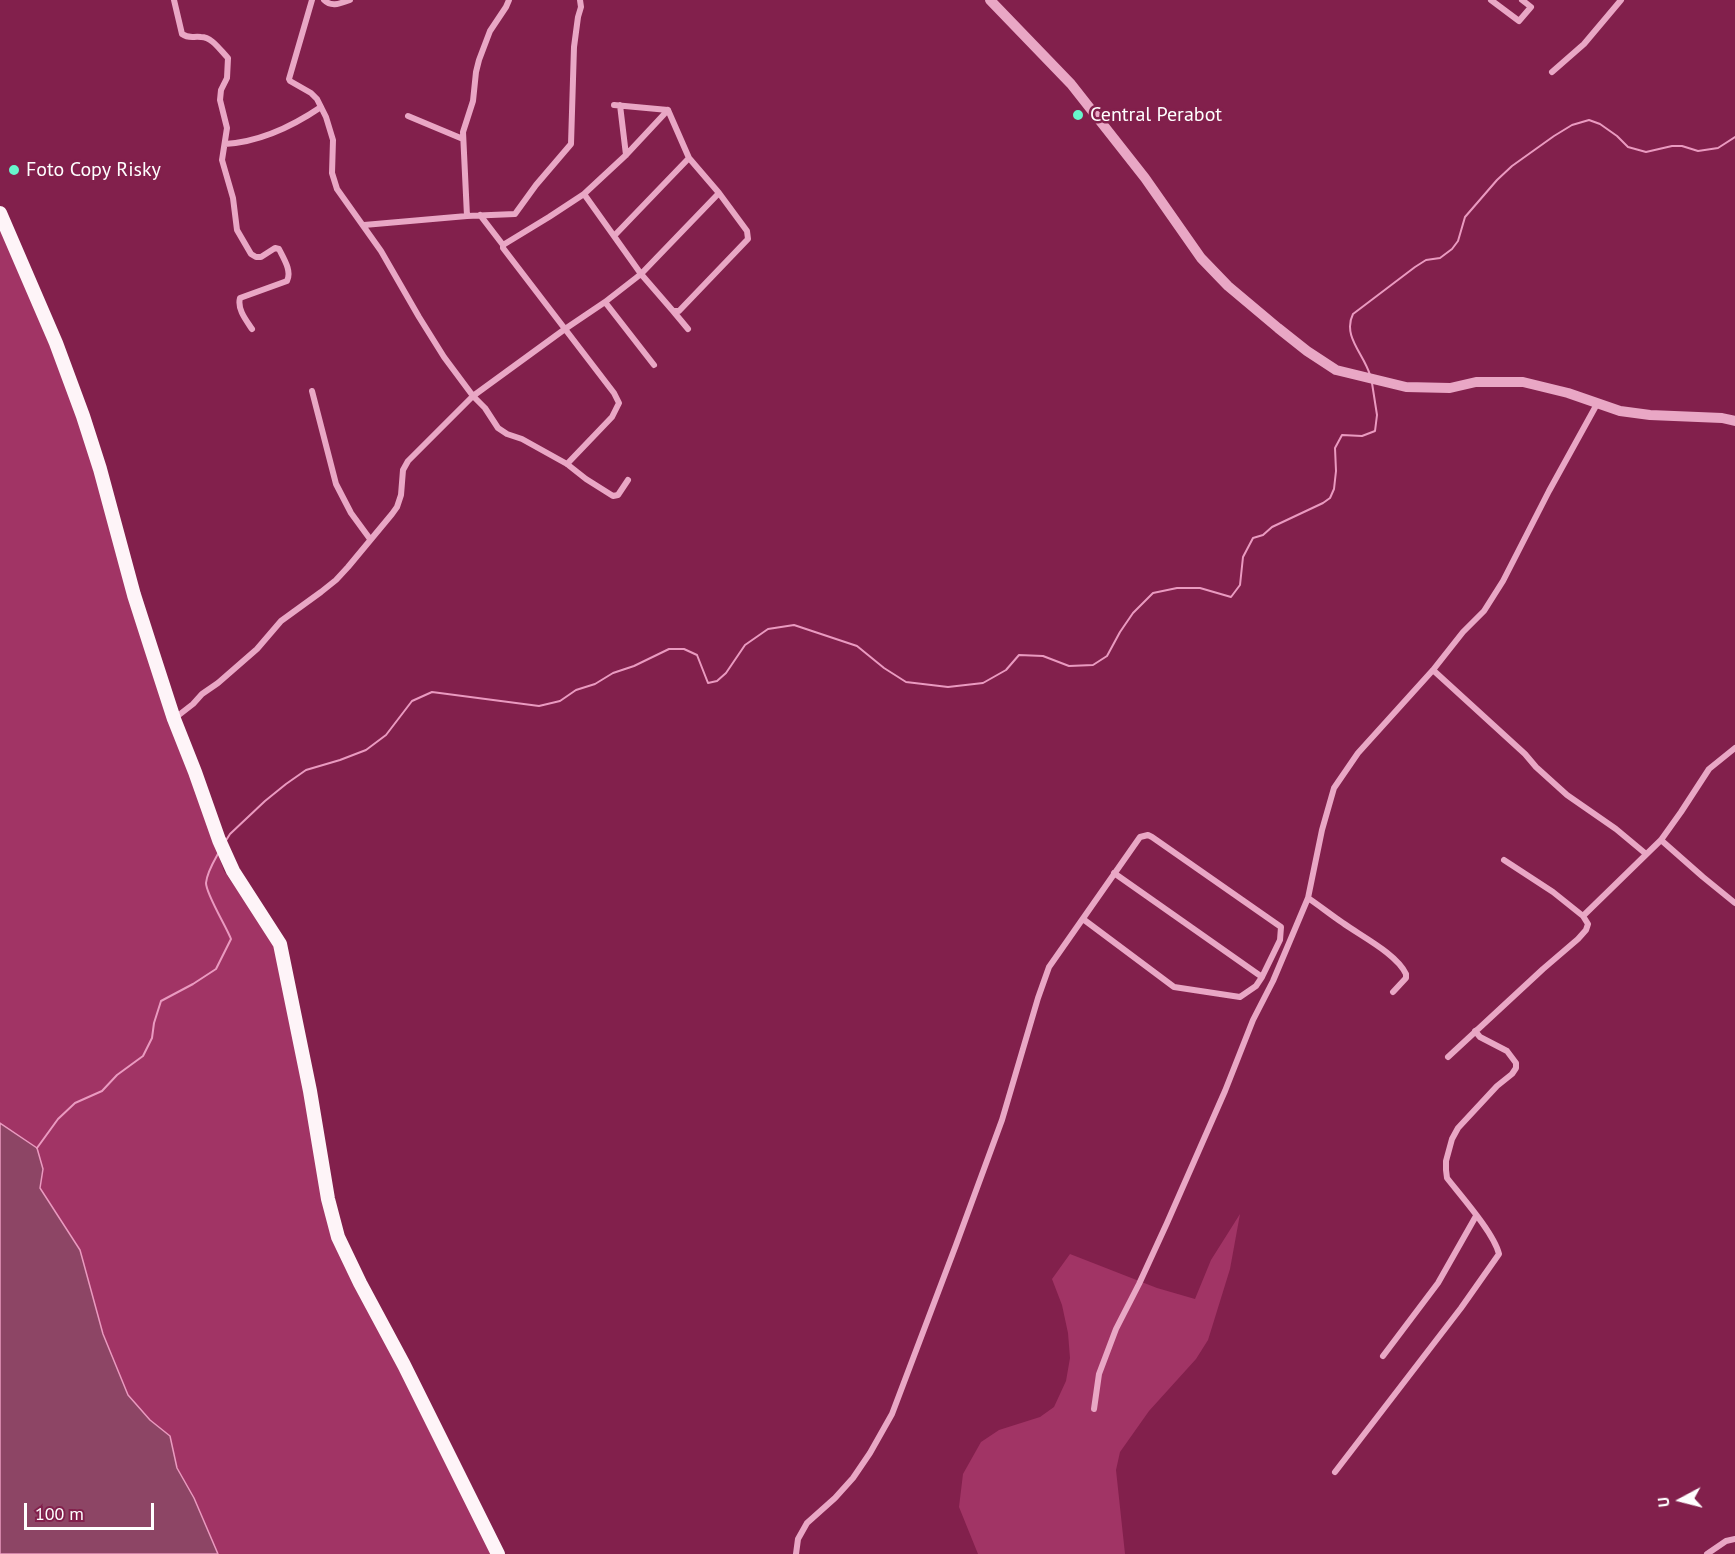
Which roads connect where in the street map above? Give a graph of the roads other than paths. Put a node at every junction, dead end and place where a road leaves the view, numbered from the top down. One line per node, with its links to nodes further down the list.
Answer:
1 (174, 0): 16 (street)
2 (312, 0): 12 (street)
3 (324, 0): 4 (street)
4 (350, 0)
5 (509, 0): 15 (street)
6 (580, 0): 22 (street)
7 (990, 0): 36 (street)
8 (1491, 0): 9 (street)
9 (1522, 0)
10 (1621, 0): 11 (street)
11 (1552, 72)
12 (321, 107): 16 (street); 24 (street)
13 (668, 110): 17 (street); 17 (street); 18 (street)
14 (408, 116): 15 (street)
15 (463, 139): 23 (street)
16 (225, 144): 30 (street)
17 (626, 155): 20 (street)
18 (689, 158): 19 (street); 25 (street)
19 (719, 193): 27 (street); 29 (street)
20 (584, 194): 25 (street); 26 (street)
21 (0, 213): 42 (highway)
22 (480, 215): 23 (street); 26 (street)
23 (467, 216): 24 (street)
24 (364, 225): 35 (street)
25 (614, 237): 27 (street)
26 (502, 245): 31 (street)
27 (641, 274): 28 (street); 29 (street)
28 (605, 302): 31 (street); 33 (street)
29 (673, 311): 32 (street)
30 (252, 329)
31 (565, 329): 35 (street); 38 (street)
32 (688, 329)
33 (654, 365)
34 (312, 391): 40 (street)
35 (473, 396): 38 (street); 40 (street)
36 (1597, 404): 37 (street); 41 (street)
37 (1735, 420)
38 (567, 464): 39 (street)
39 (628, 480)
40 (370, 539): 42 (street)
41 (1433, 670): 45 (street); 48 (street)
42 (174, 719): 61 (highway)
43 (1735, 748): 44 (street)
44 (1661, 840): 45 (street); 49 (street)
45 (1646, 854): 50 (street)
46 (1504, 860): 50 (street)
47 (1114, 873): 51 (street); 52 (street); 52 (street)
48 (1308, 898): 53 (street); 58 (street)
49 (1735, 903)
50 (1583, 916): 54 (street)
51 (1083, 919): 52 (street); 62 (street)
52 (1262, 977)
53 (1393, 992)
54 (1475, 1031): 55 (street); 56 (street)
55 (1448, 1057)
56 (1476, 1216): 57 (street); 59 (street)
57 (1383, 1356)
58 (1094, 1409)
59 (1335, 1472)
60 (1735, 1539): 63 (street)
61 (498, 1554)
62 (796, 1554)
63 (1707, 1554)

